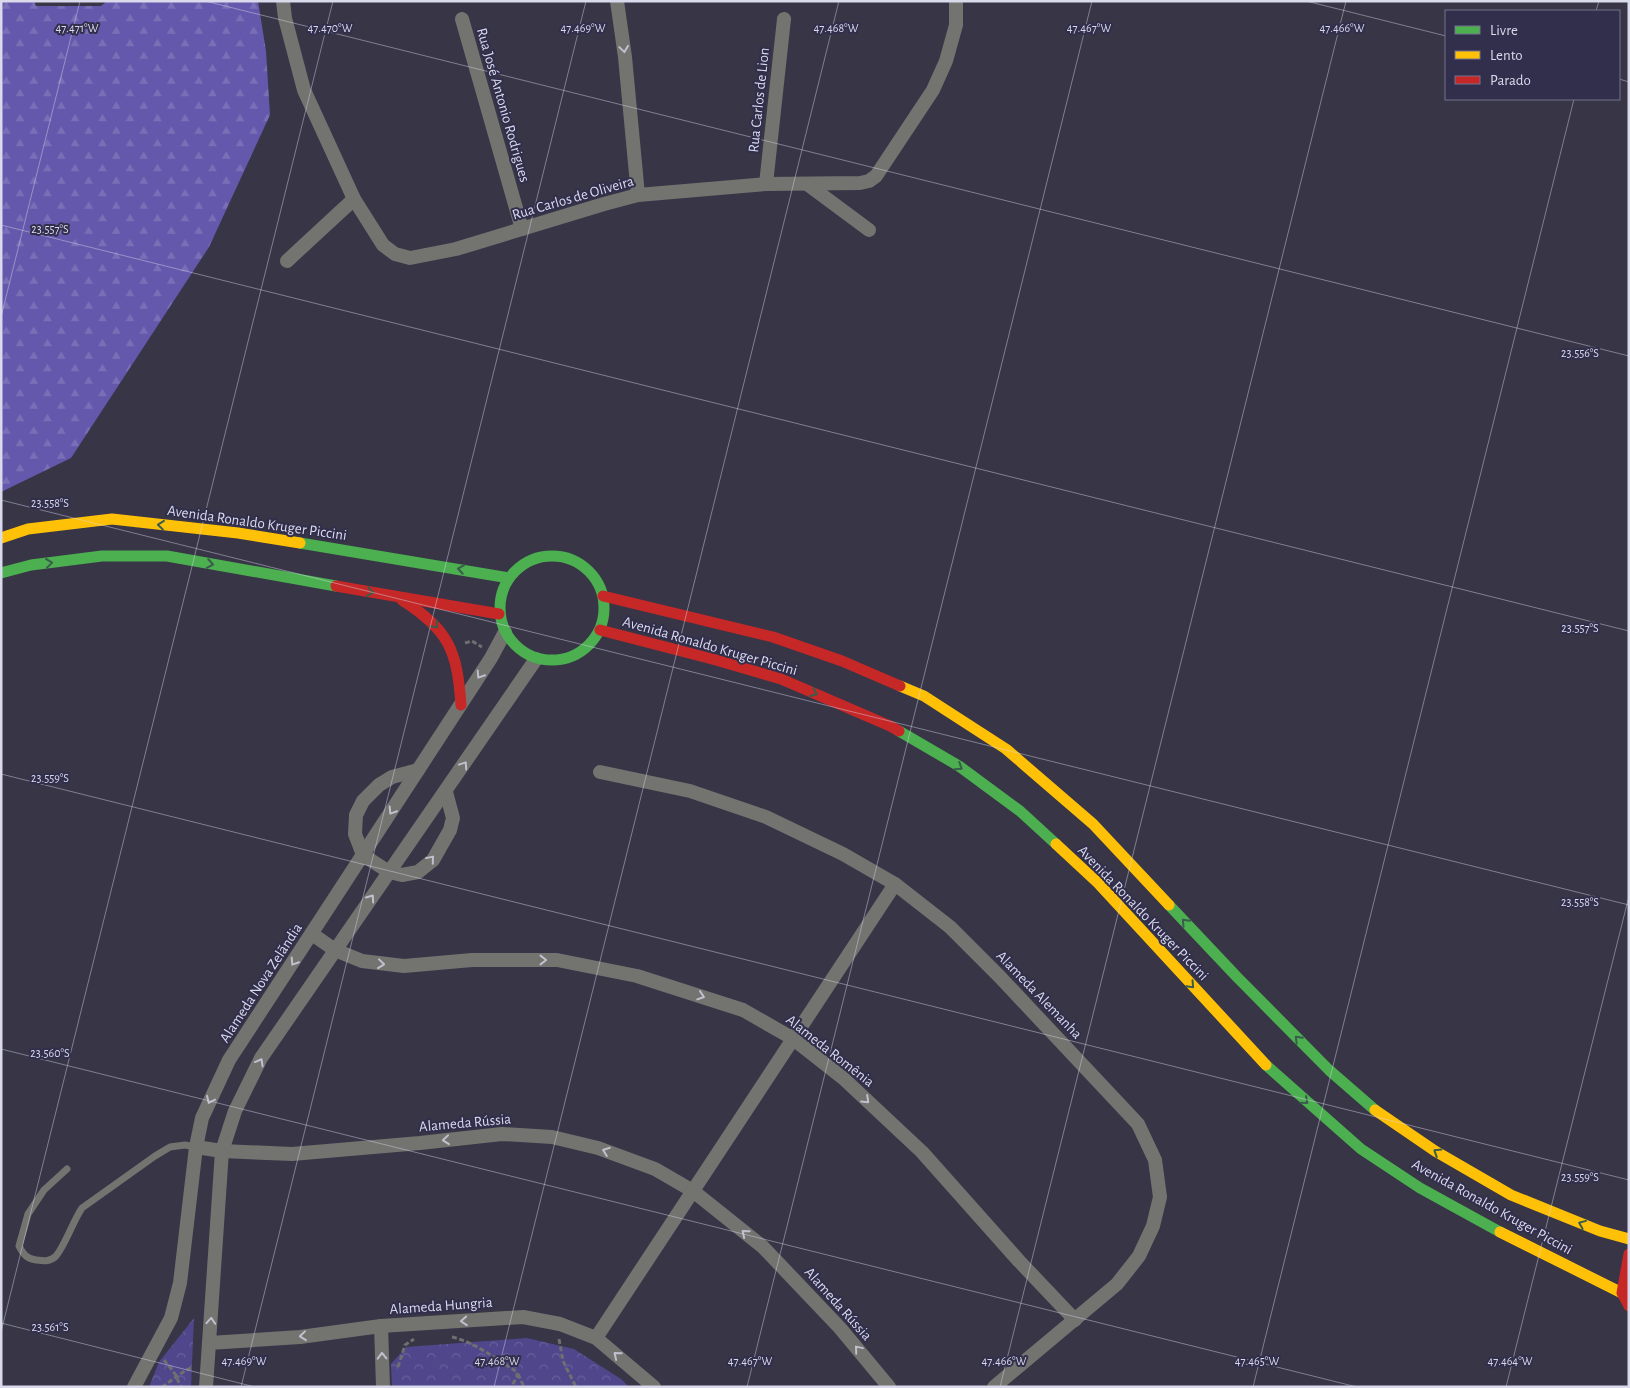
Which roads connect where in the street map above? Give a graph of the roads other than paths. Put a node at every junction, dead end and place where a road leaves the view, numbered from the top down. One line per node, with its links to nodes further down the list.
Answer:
1 (283, 1): 9 (street, Rua Carlos de Oliveira)
2 (617, 1): 8 (street, one-way to 8)
3 (956, 1): 7 (street, Rua Carlos de Oliveira)
4 (462, 19): 10 (street, Rua José Antonio Rodrigues)
5 (784, 19): 6 (street, Rua Carlos de Lion)
6 (766, 184): 7 (street, Rua Carlos de Oliveira); 8 (street, Rua Carlos de Oliveira)
7 (808, 184): 11 (street)
8 (638, 196): 10 (street, Rua Carlos de Oliveira)
9 (354, 199): 10 (street, Rua Carlos de Oliveira); 12 (street)
10 (522, 229)
11 (869, 230)
12 (288, 261)
13 (1, 538): 15 (main road, Avenida Ronaldo Kruger Piccini, one-way to 13)
14 (1, 573): 17 (main road, one-way to 17)
15 (509, 578): 16 (main road, Avenida Ronaldo Kruger Piccini); 18 (main road, Avenida Ronaldo Kruger Piccini)
16 (603, 596): 19 (main road, Avenida Ronaldo Kruger Piccini); 36 (main road, Avenida Ronaldo Kruger Piccini, one-way to 16)
17 (396, 597): 18 (main road); 22 (main road, one-way to 22)
18 (499, 614): 20 (main road, Avenida Ronaldo Kruger Piccini)
19 (600, 630): 21 (main road, Avenida Ronaldo Kruger Piccini); 38 (main road, Avenida Ronaldo Kruger Piccini, one-way to 38)
20 (505, 632): 21 (main road, Avenida Ronaldo Kruger Piccini); 22 (street, Alameda Nova Zelãndia, one-way to 22)
21 (536, 659): 25 (street, one-way to 21)
22 (461, 705): 23 (street, Alameda Nova Zelãndia)
23 (418, 770): 26 (street, Alameda Nova Zelãndia, one-way to 26); 26 (street)
24 (600, 772): 28 (street, Alameda Alemanha)
25 (446, 792): 27 (street); 27 (street, one-way to 25)
26 (364, 855): 27 (street); 29 (street, Alameda Nova Zelãndia)
27 (389, 872): 30 (street, one-way to 27)
28 (895, 884): 31 (street); 40 (street, Alameda Alemanha)
29 (312, 934): 30 (street, Alameda Romênia); 32 (street, Alameda Nova Zelãndia, one-way to 32)
30 (335, 950): 31 (street, Alameda Romênia, one-way to 31); 33 (street, one-way to 30)
31 (792, 1038): 35 (street); 40 (street, Alameda Romênia, one-way to 40)
32 (196, 1147): 33 (street, Alameda Rússia); 34 (lane); 44 (street, Alameda Nova Zelãndia)
33 (222, 1150): 35 (street, Alameda Rússia, one-way to 33); 43 (street, one-way to 33)
34 (67, 1168)
35 (693, 1191): 42 (street); 48 (street, Alameda Rússia, one-way to 35)
36 (1629, 1239)
37 (1629, 1254): 38 (main road)
38 (1622, 1293): 39 (main road)
39 (1629, 1306)
40 (1075, 1320): 49 (street, Alameda Alemanha)
41 (381, 1326): 42 (street, Alameda Hungria, one-way to 41); 43 (street, Alameda Hungria, one-way to 43); 46 (street, one-way to 41)
42 (596, 1338): 47 (street, Alameda Hungria, one-way to 42)
43 (209, 1343): 45 (street)
44 (134, 1387)
45 (206, 1387)
46 (383, 1387)
47 (654, 1387)
48 (889, 1387)
49 (994, 1387)

